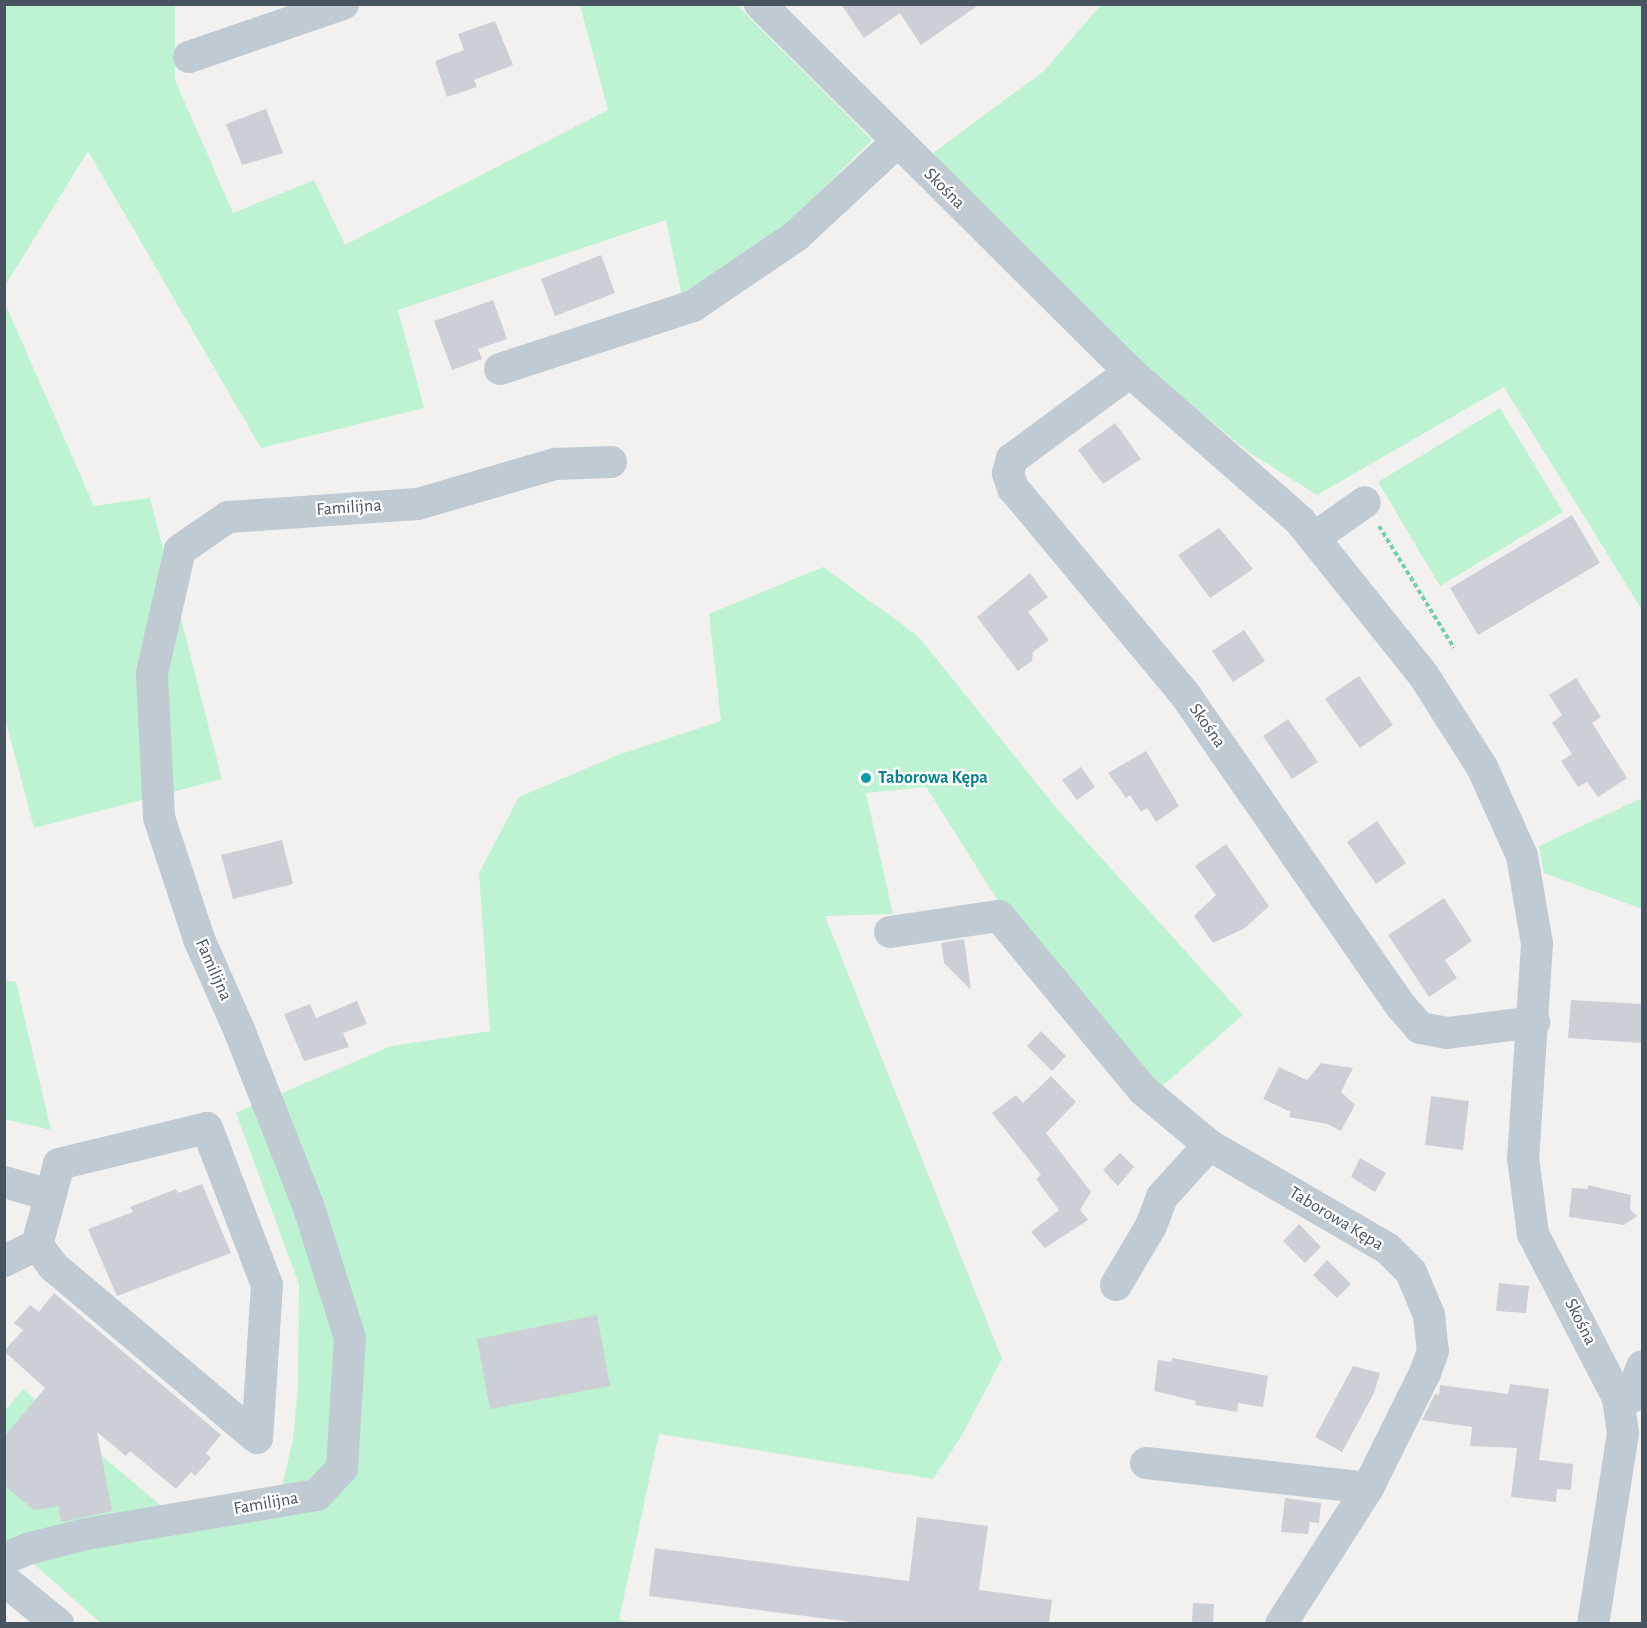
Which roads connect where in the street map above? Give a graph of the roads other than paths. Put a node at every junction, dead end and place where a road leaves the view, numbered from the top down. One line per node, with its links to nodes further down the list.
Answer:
1 (343, 4): 3 (street)
2 (760, 4): 4 (street, Skośna)
3 (189, 57)
4 (897, 142): 5 (street); 6 (street, Skośna)
5 (500, 369)
6 (1130, 372): 9 (street, Skośna); 11 (street, Skośna)
7 (611, 462): 22 (street, Familijna)
8 (1365, 502): 9 (street)
9 (1314, 538): 11 (street, Skośna)
10 (890, 932): 12 (street, Taborowa Kępa)
11 (1534, 1022): 19 (street, Skośna)
12 (1209, 1145): 17 (street); 21 (street, Taborowa Kępa)
13 (4, 1182): 14 (street)
14 (50, 1195): 15 (street); 15 (street)
15 (37, 1245): 16 (street)
16 (4, 1261)
17 (1116, 1285)
18 (1642, 1366): 19 (street)
19 (1618, 1398): 25 (street, Skośna)
20 (1146, 1463): 21 (street)
21 (1368, 1488): 24 (street, Taborowa Kępa)
22 (5, 1575): 23 (street)
23 (58, 1623)
24 (1281, 1623)
25 (1593, 1623)

